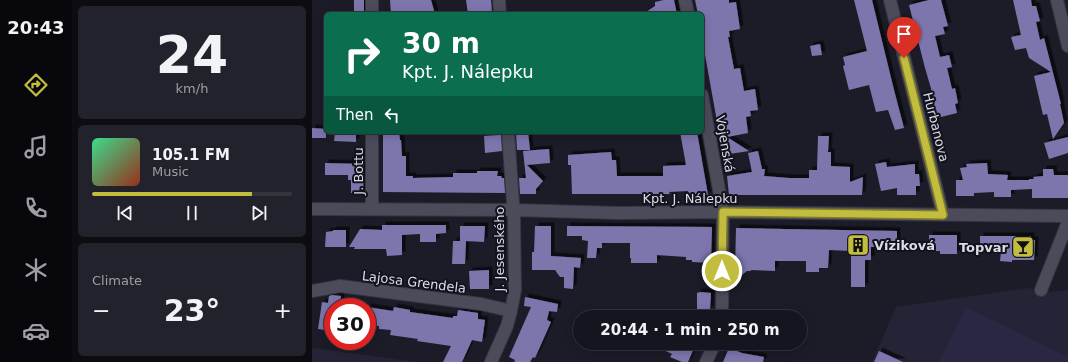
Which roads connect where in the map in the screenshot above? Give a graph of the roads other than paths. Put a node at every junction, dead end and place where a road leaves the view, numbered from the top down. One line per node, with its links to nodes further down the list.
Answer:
1 (372, 0): 6 (street)
2 (499, 0): 7 (street)
3 (685, 0): 8 (street)
4 (890, 0): 17 (street, Hurbanova)
5 (1057, 0): 9 (street)
6 (372, 12)
7 (500, 12)
8 (688, 12)
9 (1068, 46)
10 (704, 106): 16 (street, Vojenská)
11 (372, 134): 14 (street, J. Bottu)
12 (508, 134): 15 (street, J. Jesenského)
13 (312, 209): 14 (street, Kpt. J. Nálepku)
14 (372, 209): 15 (street, Kpt. J. Nálepku)
15 (513, 210): 16 (street, Kpt. J. Nálepku); 23 (street, J. Jesenského)
16 (723, 212): 17 (street, Kpt. J. Nálepku); 22 (street, Vojenská)
17 (943, 215): 18 (street, Kpt. J. Nálepku)
18 (1068, 216)
19 (1068, 222): 20 (street)
20 (1041, 290)
21 (312, 291): 23 (street, Lajosa Grendela)
22 (722, 310)
23 (511, 311): 25 (street, J. Jesenského)
24 (712, 350): 26 (street)
25 (491, 362)
26 (706, 362)

